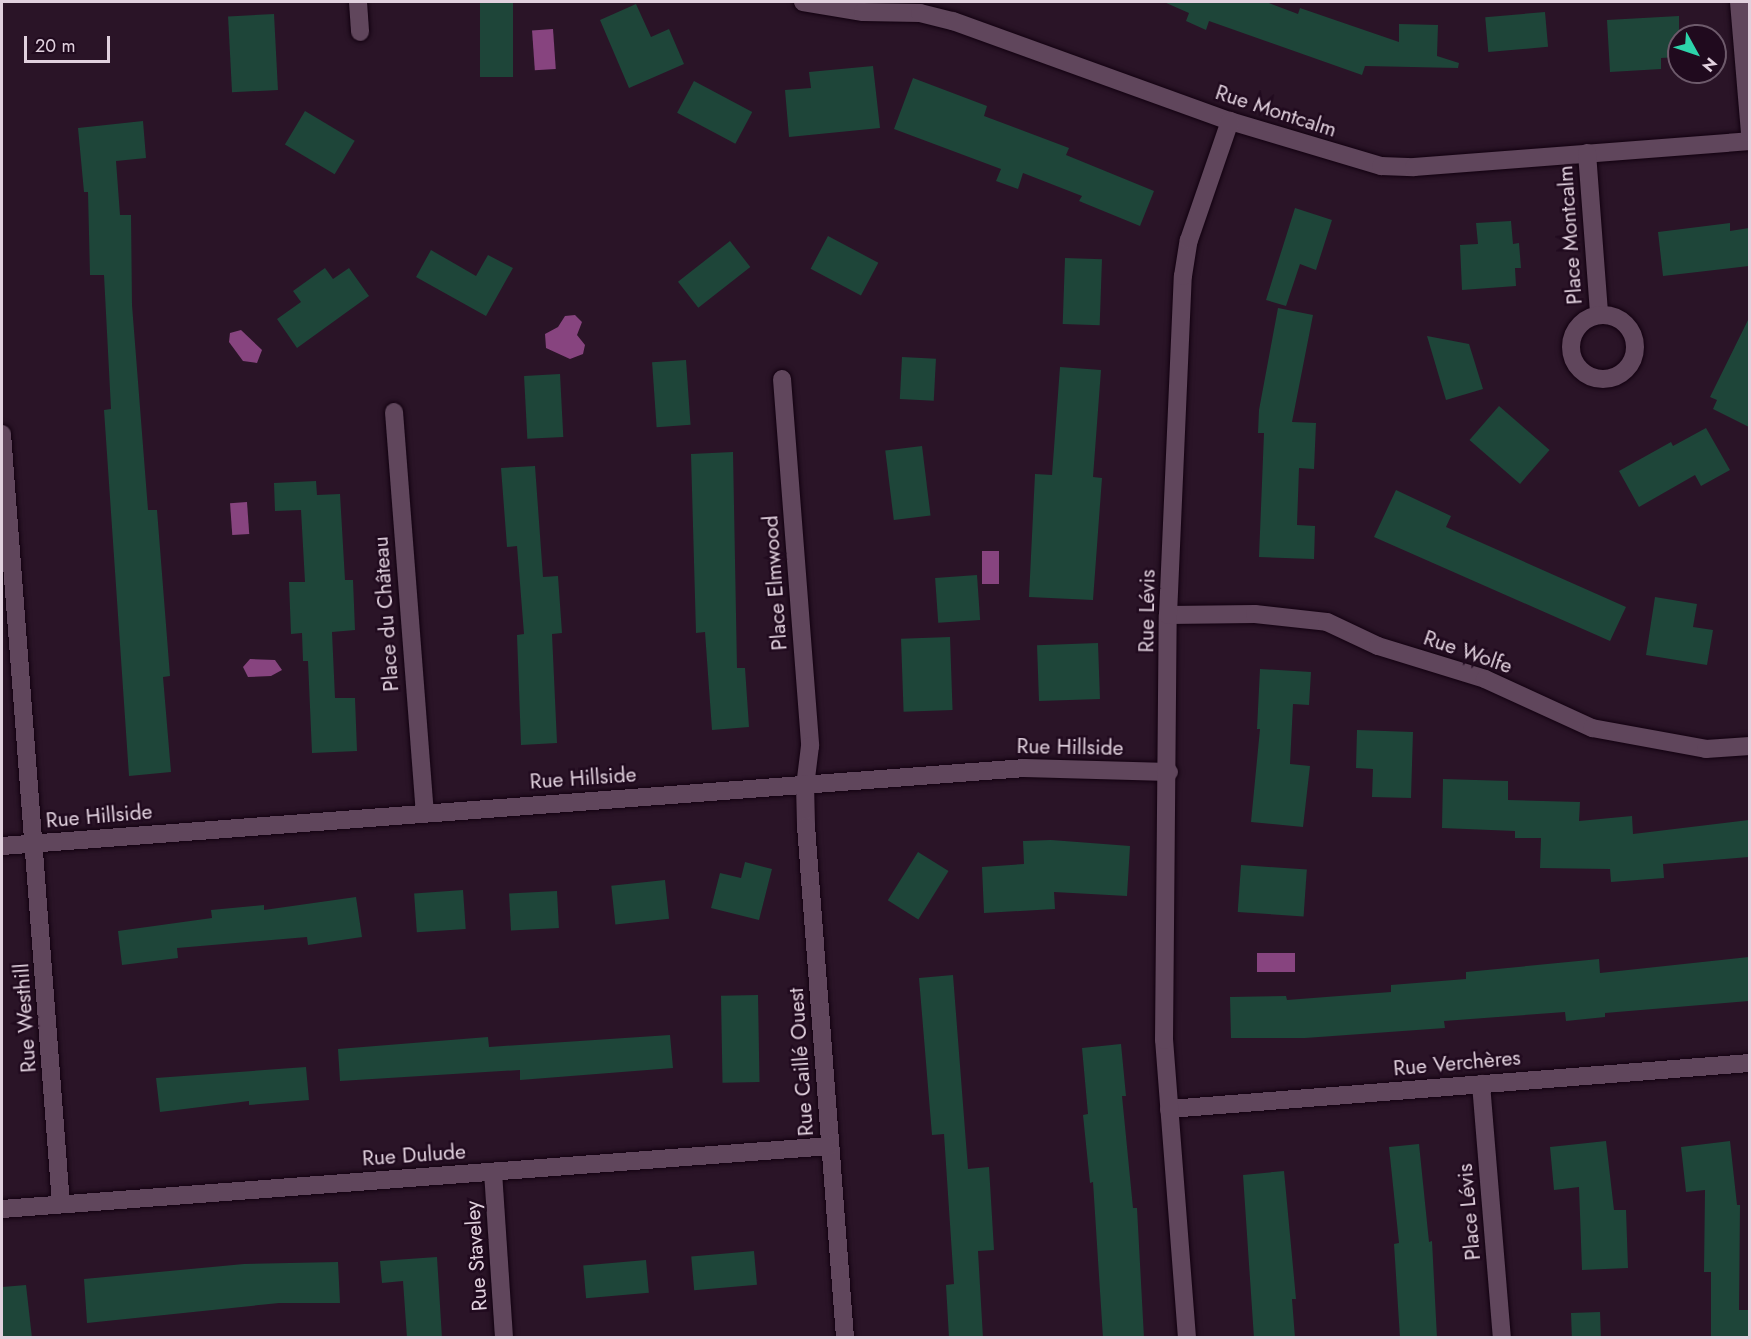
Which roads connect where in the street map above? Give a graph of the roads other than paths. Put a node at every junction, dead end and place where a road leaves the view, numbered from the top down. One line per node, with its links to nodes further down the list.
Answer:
1 (358, 2): 4 (street)
2 (803, 2): 5 (street, Rue Montcalm)
3 (1739, 2): 6 (street)
4 (360, 32)
5 (1230, 121): 8 (street, Rue Montcalm); 13 (street, Rue Lévis)
6 (1749, 134)
7 (1749, 141): 8 (street, Rue Montcalm)
8 (1587, 153): 9 (street, Place Montcalm)
9 (1599, 314)
10 (782, 379): 16 (street, Place Elmwood)
11 (394, 412): 17 (street, Place du Château)
12 (2, 434): 18 (street, Rue Westhill)
13 (1168, 615): 14 (street, Rue Wolfe); 15 (street, Rue Lévis)
14 (1749, 746)
15 (1169, 772): 16 (street, Rue Hillside); 22 (street, Rue Lévis)
16 (805, 784): 17 (street, Rue Hillside); 23 (street, Rue Caillé Ouest)
17 (425, 813): 18 (street, Rue Hillside)
18 (35, 844): 19 (street, Rue Hillside); 25 (street, Rue Westhill)
19 (2, 846)
20 (1749, 1063): 21 (street, Rue Verchères)
21 (1481, 1084): 22 (street, Rue Verchères); 30 (street, Place Lévis)
22 (1168, 1109): 29 (street)
23 (830, 1146): 24 (street, Rue Dulude); 28 (street, Rue Caillé Ouest)
24 (493, 1172): 25 (street, Rue Dulude); 27 (street, Rue Staveley)
25 (61, 1204): 26 (street, Rue Dulude)
26 (2, 1209)
27 (504, 1338)
28 (844, 1338)
29 (1186, 1338)
30 (1502, 1338)

